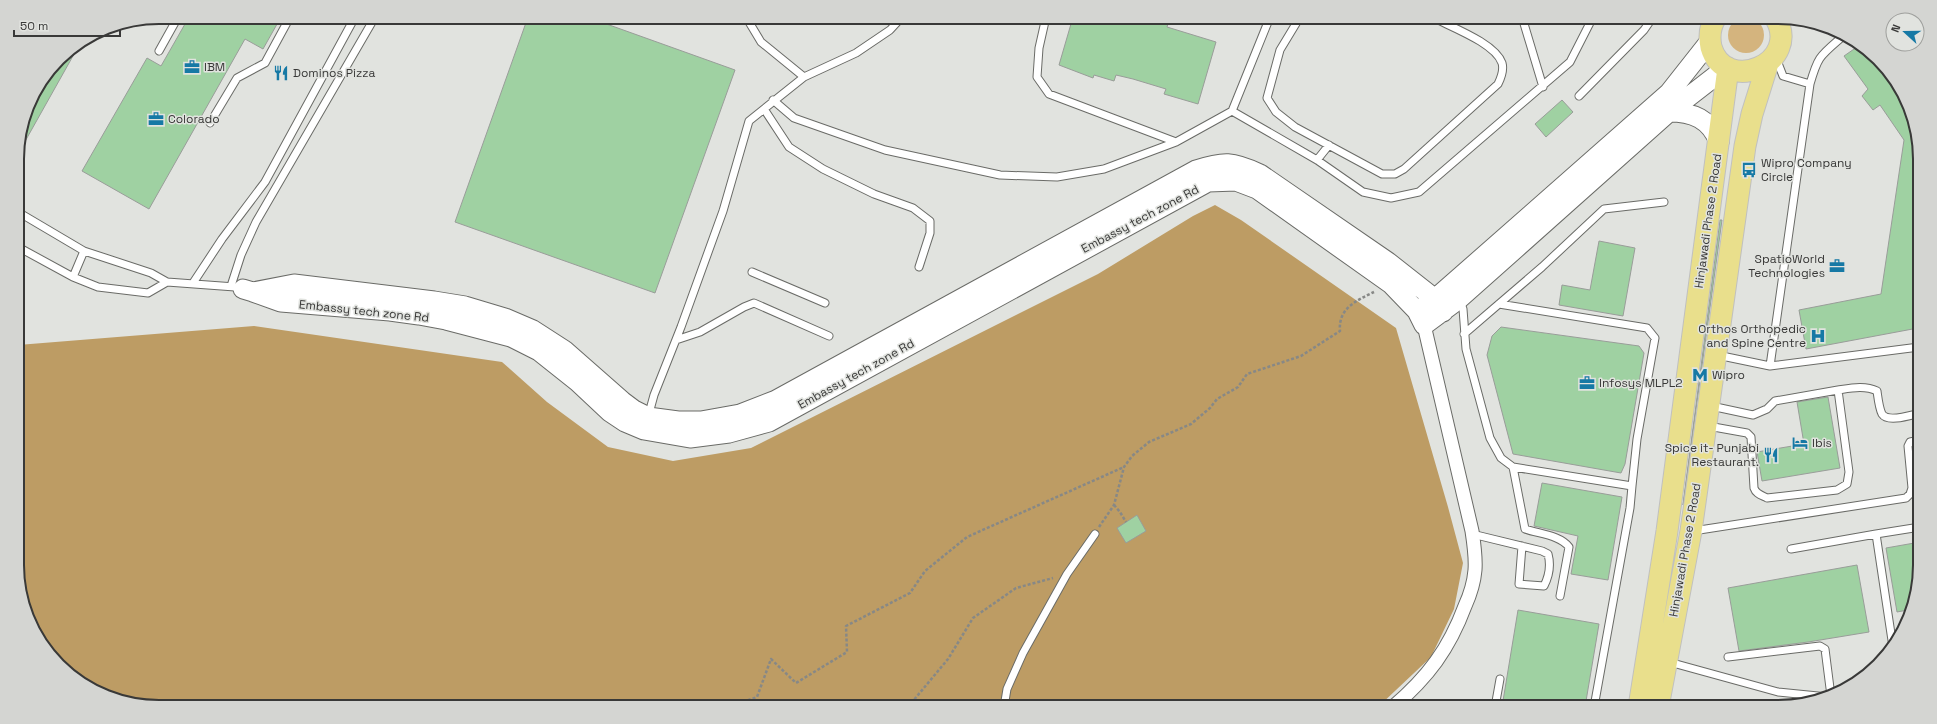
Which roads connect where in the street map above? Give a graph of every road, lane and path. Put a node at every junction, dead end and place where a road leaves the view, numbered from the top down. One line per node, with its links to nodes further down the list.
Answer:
1 (174, 24): 17 (lane)
2 (286, 24): 28 (lane)
3 (351, 24): 41 (lane)
4 (371, 24): 43 (lane)
5 (750, 24): 20 (lane)
6 (896, 24): 20 (lane)
7 (1044, 24): 29 (lane)
8 (1267, 24): 26 (lane)
9 (1296, 24): 31 (lane)
10 (1446, 24): 31 (lane)
11 (1524, 24): 22 (lane)
12 (1589, 24): 22 (lane)
13 (1648, 24): 23 (lane)
14 (1711, 24): 19 (main road); 47 (street)
15 (1778, 24): 18 (main road, Hinjawadi Phase 2 Road)
16 (1840, 39): 21 (lane)
17 (159, 51)
18 (1772, 60): 19 (main road); 21 (lane); 53 (main road, Hinjawadi Phase 2 Road)
19 (1727, 67): 27 (street); 30 (main road, Hinjawadi Phase 2 Road)
20 (804, 77): 24 (lane)
21 (1810, 84): 54 (lane)
22 (1543, 87): 32 (lane)
23 (1580, 96)
24 (773, 100): 25 (lane); 29 (lane)
25 (764, 109): 37 (lane); 51 (lane)
26 (1232, 111): 29 (lane); 32 (lane)
27 (1669, 112): 30 (street); 44 (street)
28 (210, 123)
29 (1176, 142)
30 (1719, 142): 86 (main road, Hinjawadi Phase 2 Road)
31 (1329, 145): 32 (lane)
32 (1317, 160)
33 (1664, 202): 46 (lane)
34 (24, 216): 36 (lane)
35 (24, 250): 39 (lane)
36 (84, 251): 39 (lane); 40 (lane)
37 (919, 267)
38 (752, 272): 45 (lane)
39 (72, 278): 40 (lane)
40 (167, 282): 41 (lane)
41 (193, 283): 43 (lane)
42 (1391, 284): 48 (street, Embassy tech zone Rd); 58 (street, Embassy tech zone Rd); 60 (path)
43 (242, 289): 58 (street, Embassy tech zone Rd)
44 (1459, 299): 47 (street); 49 (lane)
45 (825, 303)
46 (1499, 304): 49 (lane); 62 (lane)
47 (1439, 306): 48 (street); 58 (street)
48 (1421, 318): 68 (street)
49 (1464, 334): 61 (lane)
50 (829, 336): 51 (lane)
51 (676, 340): 58 (lane)
52 (1913, 348): 54 (lane)
53 (1716, 355): 54 (lane); 57 (main road, Hinjawadi Phase 2 Road)
54 (1770, 366)
55 (1838, 390): 56 (lane); 57 (lane); 57 (lane)
56 (1913, 414)
57 (1707, 415): 66 (main road, Hinjawadi Phase 2 Road)
58 (646, 424)
59 (1913, 441): 66 (lane)
60 (1124, 467): 63 (path); 80 (path)
61 (1513, 467): 62 (lane); 73 (lane)
62 (1632, 486): 85 (lane)
63 (1114, 506): 64 (path); 67 (path)
64 (1126, 522)
65 (1913, 528): 69 (lane)
66 (1691, 531): 76 (main road, Hinjawadi Phase 2 Road)
67 (1095, 534): 72 (lane)
68 (1472, 534): 70 (lane); 83 (street)
69 (1876, 534): 71 (lane); 74 (lane)
70 (1522, 546): 70 (lane)
71 (1791, 549)
72 (1067, 574): 81 (path); 82 (lane)
73 (1560, 596)
74 (1891, 638)
75 (1728, 657): 78 (lane)
76 (1665, 660): 79 (lane); 87 (main road, Hinjawadi Phase 2 Road)
77 (1500, 679): 84 (lane)
78 (1829, 690)
79 (1814, 695)
80 (749, 700)
81 (914, 700)
82 (1005, 700)
83 (1401, 700)
84 (1496, 700)
85 (1595, 700)
86 (1640, 700)
87 (1659, 700)

